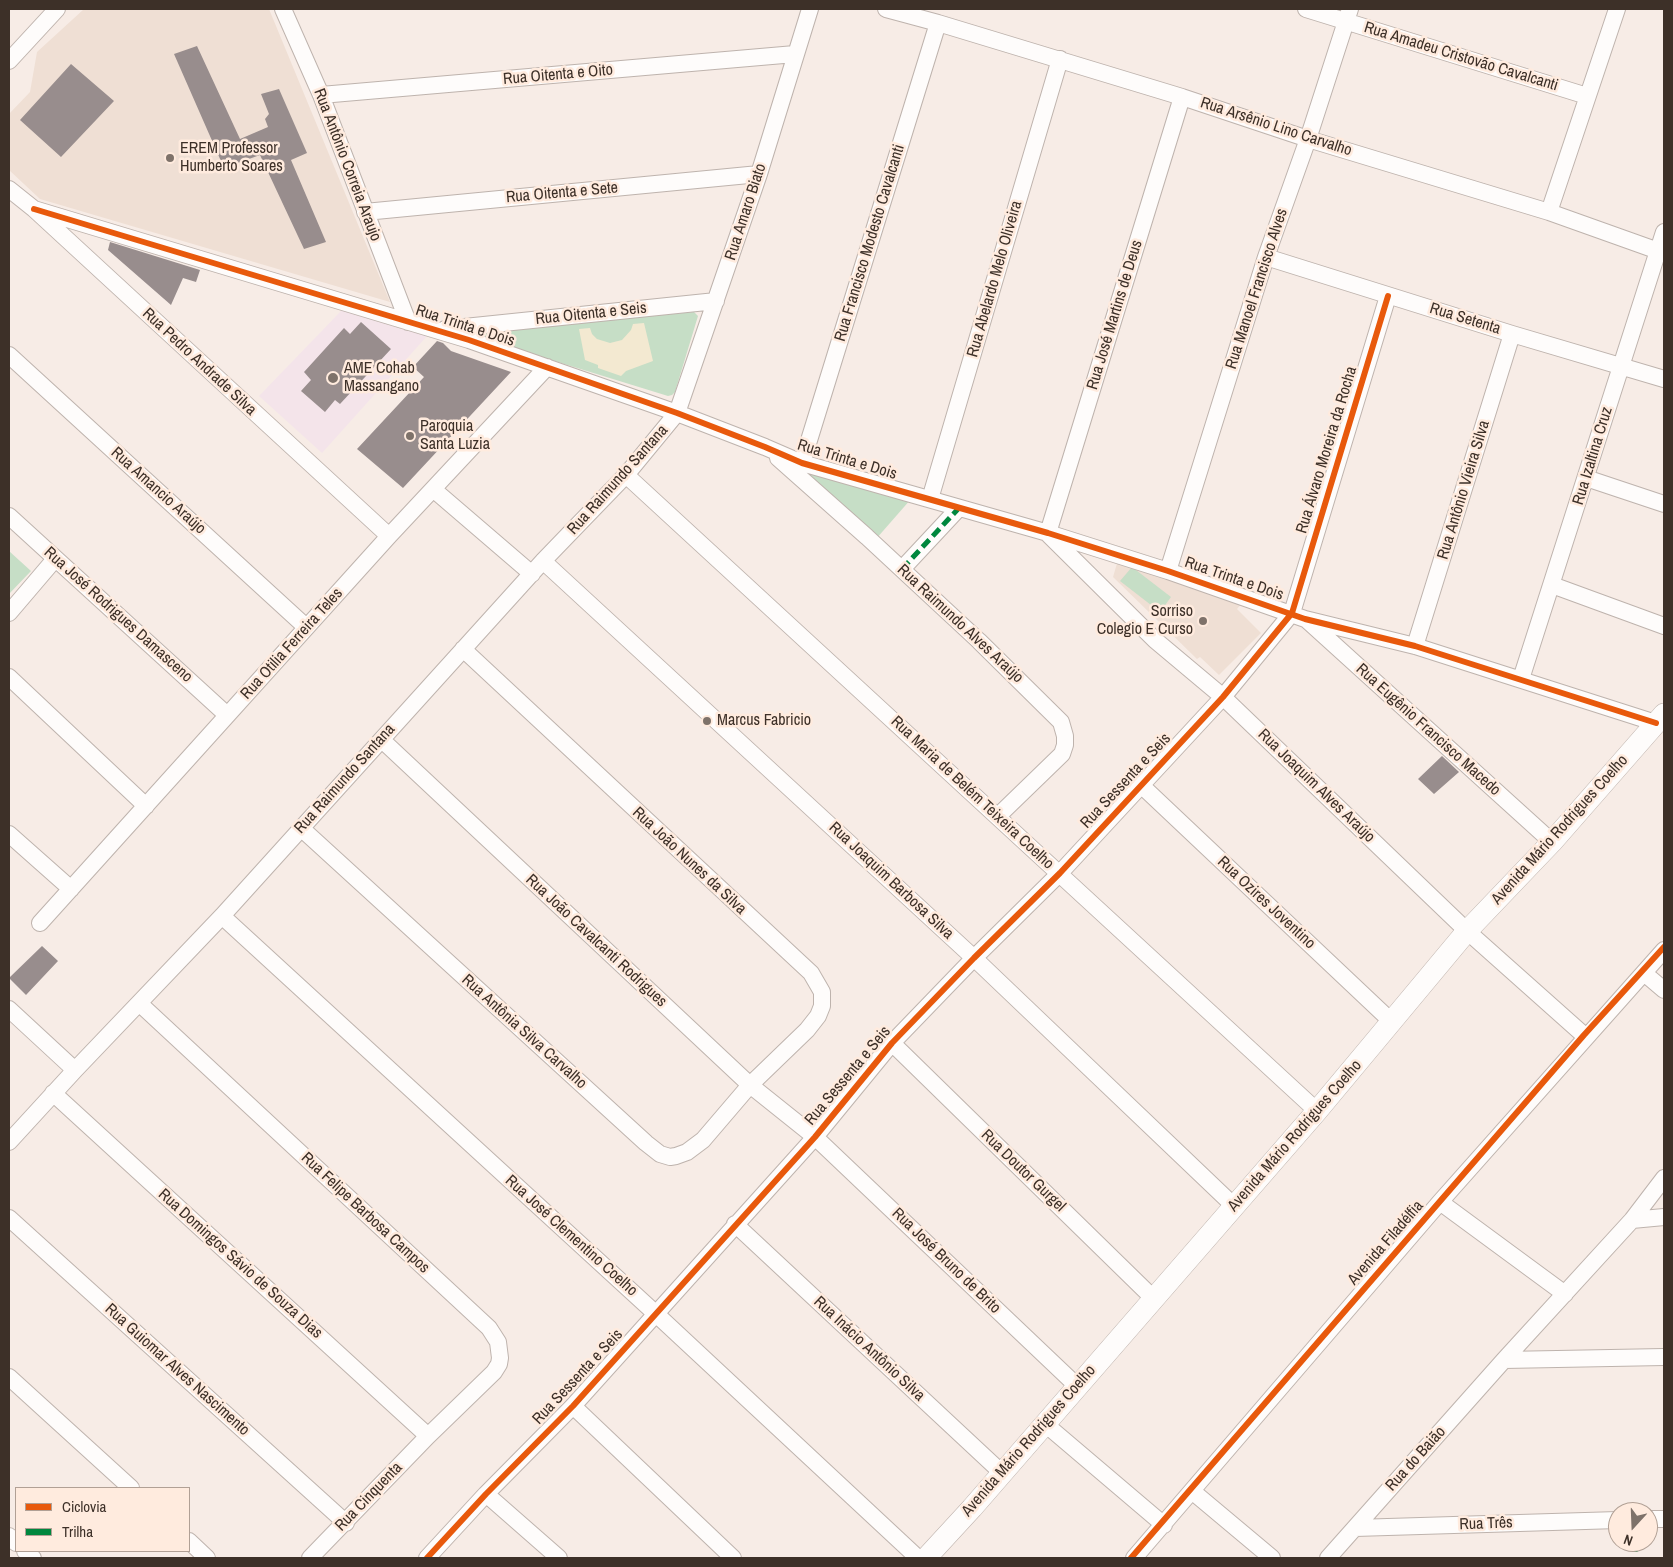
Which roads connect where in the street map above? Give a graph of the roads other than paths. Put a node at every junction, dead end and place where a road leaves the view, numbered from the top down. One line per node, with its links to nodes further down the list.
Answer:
1 (57, 9): 11 (street)
2 (283, 9): 12 (street, Rua Antônio Correia Araujo)
3 (810, 9): 9 (street, Rua Amaro Biato)
4 (886, 9): 8 (street, Rua Arsênio Lino Carvalho)
5 (1306, 9): 7 (street, Rua Amadeu Cristovão Cavalcanti)
6 (1617, 9): 13 (street)
7 (1348, 15): 13 (street, Rua Amadeu Cristovão Cavalcanti); 15 (street, Rua Manoel Francisco Alves)
8 (938, 23): 10 (street, Rua Arsênio Lino Carvalho); 35 (street, Rua Francisco Modesto Cavalcanti)
9 (795, 54): 12 (street, Rua Oitenta e Oito); 16 (street, Rua Amaro Biato)
10 (1060, 59): 14 (street, Rua Arsênio Lino Carvalho); 39 (street, Rua Abelardo Melo Oliveira)
11 (9, 60)
12 (321, 95): 19 (street, Rua Antônio Correia Araujo)
13 (1587, 96): 20 (street)
14 (1182, 97): 15 (street, Rua Arsênio Lino Carvalho); 43 (street, Rua José Martins de Deus)
15 (1308, 139): 20 (street, Rua Arsênio Lino Carvalho); 23 (street, Rua Manoel Francisco Alves)
16 (759, 174): 19 (street, Rua Oitenta e Sete); 25 (street, Rua Amaro Biato)
17 (9, 188): 18 (street, Rua Pedro Andrade Silva)
18 (34, 209): 26 (street, Rua Trinta e Dois); 44 (street, Rua Pedro Andrade Silva)
19 (365, 212): 26 (street, Rua Antônio Correia Araujo)
20 (1549, 212): 22 (street, Rua Arsênio Lino Carvalho)
21 (1664, 232): 22 (street, Rua Izaltina Cruz)
22 (1661, 252): 30 (street, Rua Izaltina Cruz)
23 (1266, 257): 24 (street, Rua Setenta); 48 (street, Rua Manoel Francisco Alves)
24 (1388, 296): 28 (street, Rua Setenta); 52 (street, Rua Álvaro Moreira da Rocha)
25 (716, 301): 27 (street, Rua Oitenta e Seis); 33 (street, Rua Amaro Biato)
26 (408, 322): 27 (street, Rua Trinta e Dois)
27 (435, 330): 31 (street, Rua Trinta e Dois)
28 (1512, 334): 30 (street, Rua Setenta); 55 (street, Rua Antônio Vieira Silva)
29 (9, 355): 54 (street, Rua Amancio Araújo)
30 (1621, 365): 32 (street, Rua Setenta); 37 (street, Rua Izaltina Cruz)
31 (547, 368): 33 (street, Rua Trinta e Dois); 38 (street, Rua Otilia Ferreira Teles)
32 (1664, 379)
33 (677, 413): 34 (street, Rua Trinta e Dois); 36 (street, Rua Raimundo Santana)
34 (765, 447): 35 (street, Rua Trinta e Dois); 47 (street, Rua Raimundo Alves Araújo)
35 (802, 463): 39 (street, Rua Trinta e Dois)
36 (626, 475): 46 (street, Rua Raimundo Santana); 65 (street, Rua Maria de Belém Teixeira Coelho)
37 (1586, 478): 40 (street); 50 (street, Rua Izaltina Cruz)
38 (434, 489): 44 (street, Rua Otilia Ferreira Teles); 49 (street)
39 (930, 499): 41 (street, Rua Trinta e Dois)
40 (1664, 504)
41 (958, 509): 43 (street, Rua Trinta e Dois); 47 (street)
42 (9, 516): 45 (street, Rua José Rodrigues Damasceno)
43 (1048, 534): 48 (street, Rua Trinta e Dois); 59 (street, Rua Joaquim Alves Araújo)
44 (389, 536): 54 (street, Rua Otilia Ferreira Teles)
45 (55, 559): 51 (street); 60 (street, Rua José Rodrigues Damasceno)
46 (543, 561): 49 (street, Rua Raimundo Santana); 75 (street, Rua Joaquim Barbosa Silva)
47 (902, 570): 65 (street, Rua Raimundo Alves Araújo)
48 (1168, 571): 52 (street, Rua Trinta e Dois)
49 (532, 574): 56 (street, Rua Raimundo Santana)
50 (1552, 585): 53 (street); 58 (street, Rua Izaltina Cruz)
51 (9, 613)
52 (1298, 616): 55 (street, Rua Trinta e Dois); 59 (street, Rua Sessenta e Seis); 68 (street, Rua Eugênio Francisco Macedo)
53 (1664, 626)
54 (306, 627): 60 (street, Rua Otilia Ferreira Teles)
55 (1415, 646): 58 (street, Rua Trinta e Dois)
56 (463, 649): 62 (street, Rua Raimundo Santana); 84 (street, Rua João Nunes da Silva)
57 (9, 677): 64 (street)
58 (1522, 679): 61 (street, Rua Trinta e Dois)
59 (1223, 697): 63 (street, Rua Sessenta e Seis); 73 (street, Rua Joaquim Alves Araújo)
60 (227, 715): 64 (street, Rua Otilia Ferreira Teles)
61 (1660, 718): 68 (main road, Avenida Mário Rodrigues Coelho)
62 (382, 740): 66 (street, Rua Raimundo Santana); 84 (street, Rua João Cavalcanti Rodrigues)
63 (1141, 785): 69 (street, Rua Sessenta e Seis); 80 (street, Rua Ozires Joventino)
64 (146, 806): 70 (street, Rua Otilia Ferreira Teles)
65 (998, 816): 69 (street, Rua Maria de Belém Teixeira Coelho)
66 (301, 828): 71 (street, Rua Raimundo Santana); 84 (street, Rua Antônia Silva Carvalho)
67 (9, 834): 70 (street)
68 (1552, 842): 73 (main road, Avenida Mário Rodrigues Coelho)
69 (1060, 873): 75 (street, Rua Sessenta e Seis); 86 (street, Rua Maria de Belém Teixeira Coelho)
70 (71, 889): 72 (street, Rua Otilia Ferreira Teles)
71 (222, 916): 78 (street, Rua Raimundo Santana); 98 (street, Rua José Clementino Coelho)
72 (40, 923)
73 (1468, 931): 80 (main road, Avenida Mário Rodrigues Coelho); 81 (street, Rua Joaquim Alves Araújo)
74 (1664, 950): 76 (street, Avenida Filadélfia)
75 (974, 958): 82 (street, Rua Sessenta e Seis); 91 (street, Rua Joaquim Barbosa Silva)
76 (1644, 973): 77 (street); 81 (street, Avenida Filadélfia)
77 (1664, 990)
78 (139, 1003): 83 (street, Rua Raimundo Santana); 105 (street, Rua Felipe Barbosa Campos)
79 (9, 1010): 83 (street)
80 (1392, 1022): 86 (main road, Avenida Mário Rodrigues Coelho)
81 (1586, 1037): 90 (street, Avenida Filadélfia)
82 (892, 1043): 87 (street, Rua Sessenta e Seis); 97 (street, Rua Doutor Gurgel)
83 (75, 1070): 85 (street, Rua Raimundo Santana)
84 (750, 1085): 87 (street, Rua João Cavalcanti Rodrigues)
85 (53, 1093): 88 (street, Rua Raimundo Santana); 105 (street, Rua Domingos Sávio de Souza Dias)
86 (1317, 1111): 91 (main road, Avenida Mário Rodrigues Coelho)
87 (815, 1137): 95 (street, Rua Sessenta e Seis); 102 (street, Rua José Bruno de Brito)
88 (9, 1142)
89 (1664, 1178): 94 (street, Rua do Baião)
90 (1440, 1202): 96 (street); 108 (street, Avenida Filadélfia)
91 (1234, 1206): 97 (main road, Avenida Mário Rodrigues Coelho)
92 (1664, 1217): 94 (street)
93 (9, 1218): 111 (street, Rua Guiomar Alves Nascimento)
94 (1632, 1220): 96 (street, Rua do Baião)
95 (735, 1224): 98 (street, Rua Sessenta e Seis); 106 (street, Rua Inácio Antônio Silva)
96 (1564, 1294): 100 (street, Rua do Baião)
97 (1154, 1299): 102 (main road, Avenida Mário Rodrigues Coelho)
98 (656, 1313): 103 (street, Rua Sessenta e Seis); 120 (street, Rua José Clementino Coelho)
99 (1664, 1357): 100 (street)
100 (1504, 1360): 113 (street, Rua do Baião)
101 (9, 1377): 107 (street)
102 (1077, 1386): 104 (main road, Avenida Mário Rodrigues Coelho)
103 (572, 1406): 109 (street, Rua Sessenta e Seis); 119 (street)
104 (1044, 1423): 106 (main road, Avenida Mário Rodrigues Coelho); 112 (street)
105 (428, 1436): 111 (street, Rua Cinquenta)
106 (1002, 1473): 121 (main road, Avenida Mário Rodrigues Coelho)
107 (129, 1487)
108 (1192, 1491): 112 (street, Avenida Filadélfia); 123 (street)
109 (486, 1494): 117 (street, Rua Sessenta e Seis); 118 (street)
110 (1608, 1520): 113 (street, Rua Três)
111 (346, 1523): 116 (street, Rua Cinquenta)
112 (1164, 1525): 122 (street, Avenida Filadélfia)
113 (1354, 1528): 124 (street, Rua do Baião)
114 (190, 1543): 115 (street)
115 (207, 1558)
116 (310, 1558)
117 (427, 1558)
118 (558, 1558)
119 (733, 1558)
120 (918, 1558)
121 (926, 1558)
122 (1134, 1558)
123 (1272, 1558)
124 (1328, 1558)

